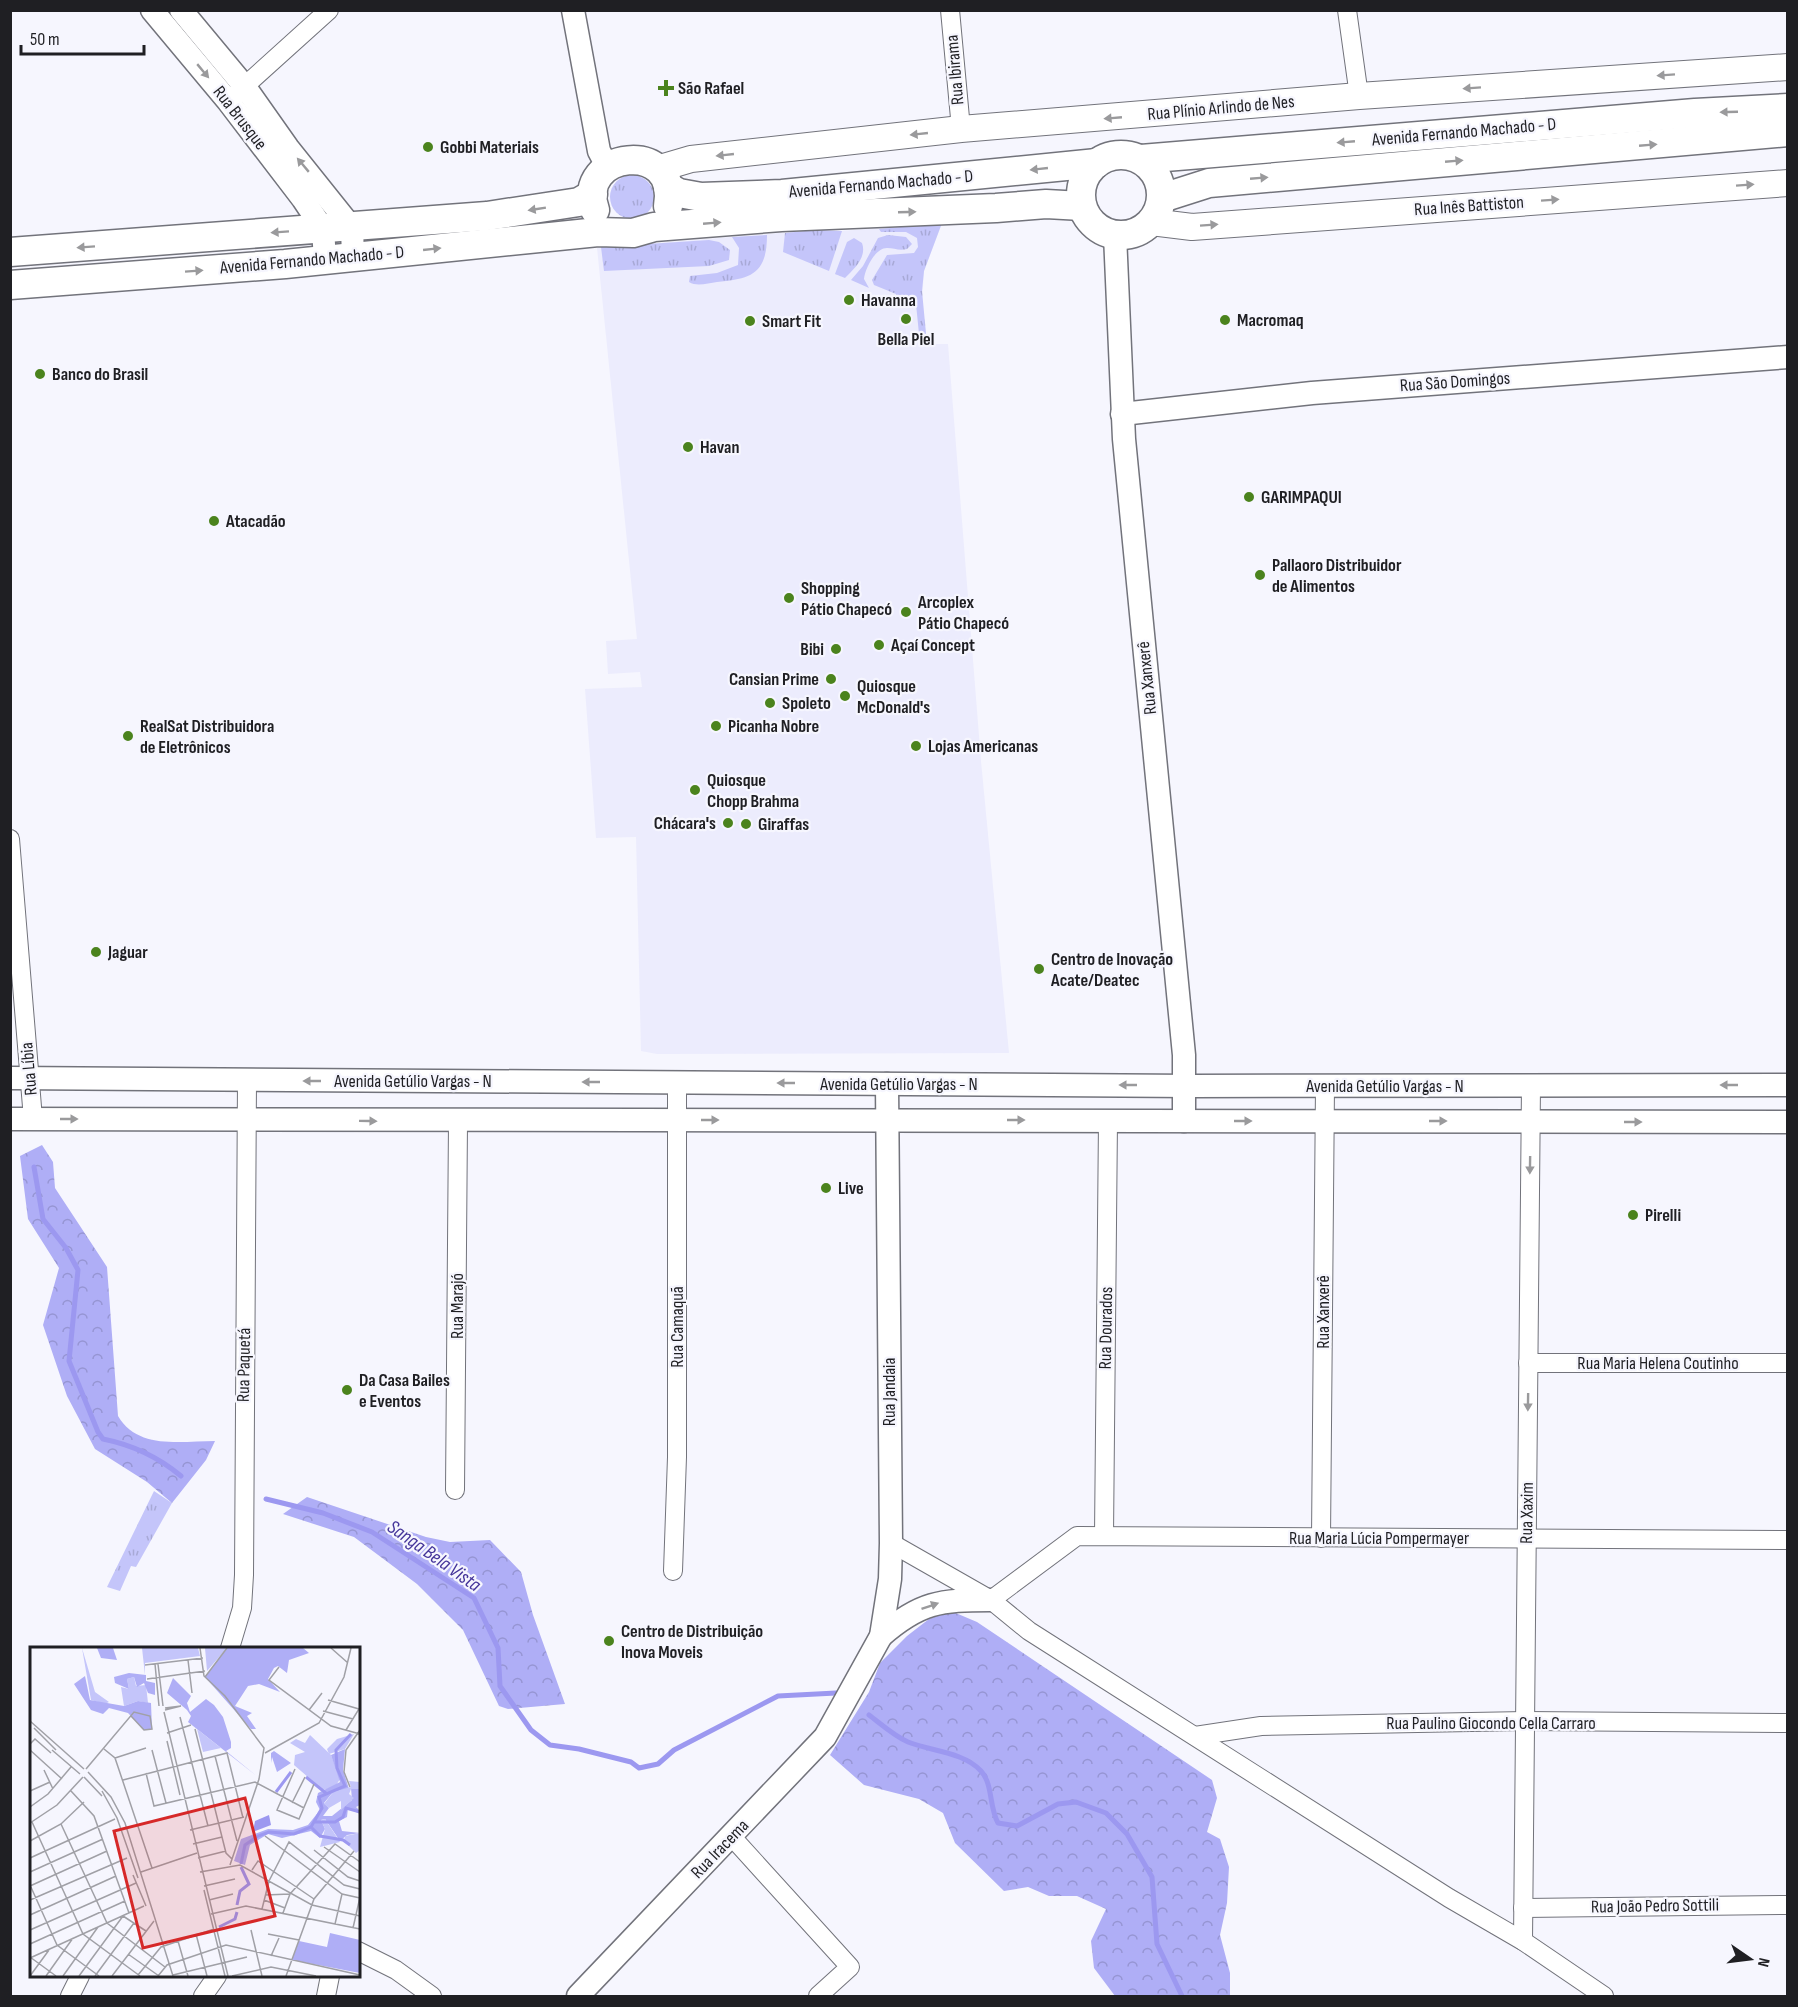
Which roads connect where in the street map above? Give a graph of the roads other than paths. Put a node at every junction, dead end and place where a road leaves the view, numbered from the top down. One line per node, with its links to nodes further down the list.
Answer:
1 (152, 10): 8 (street, Rua Brusque, one-way to 8)
2 (181, 10): 8 (street, Rua Brusque)
3 (329, 10): 8 (street)
4 (573, 10): 16 (street)
5 (950, 10): 11 (street, Rua Ibirama)
6 (1347, 10): 9 (street)
7 (1788, 68): 9 (main road, Rua Plínio Arlindo de Nes, one-way to 9)
8 (236, 94): 13 (street, Rua Brusque)
9 (1359, 96): 11 (main road, Rua Plínio Arlindo de Nes, one-way to 11)
10 (1781, 107): 14 (main road, Avenida Fernando Machado - D, one-way to 14)
11 (961, 129): 17 (main road, Rua Plínio Arlindo de Nes, one-way to 17)
12 (1788, 132): 21 (main road, Avenida Fernando Machado - D, one-way to 12)
13 (274, 146): 23 (street, Rua Brusque, one-way to 13); 24 (street, Rua Brusque)
14 (1141, 159): 15 (main road); 21 (main road)
15 (1097, 163): 17 (main road, Avenida Fernando Machado - D, one-way to 17); 20 (main road)
16 (608, 166): 17 (main road); 19 (main road)
17 (662, 178): 22 (main road)
18 (1788, 183): 21 (main road, Rua Inês Battiston, one-way to 18)
19 (592, 194): 23 (main road, Avenida Fernando Machado - D, one-way to 23); 25 (main road)
20 (1082, 206): 22 (main road, Avenida Fernando Machado - D, one-way to 20); 26 (main road)
21 (1156, 210): 26 (main road)
22 (654, 227): 25 (main road)
23 (352, 228): 24 (main road, Avenida Fernando Machado - D); 29 (street)
24 (323, 229): 27 (main road, Avenida Fernando Machado - D, one-way to 27); 30 (street)
25 (613, 231): 29 (main road, Avenida Fernando Machado - D, one-way to 25)
26 (1115, 235): 34 (street, Rua Xanxerê)
27 (148, 243): 28 (main road, Avenida Fernando Machado - D, one-way to 28); 31 (main road)
28 (10, 252)
29 (353, 257): 30 (main road, Avenida Fernando Machado - D)
30 (325, 260): 31 (main road, Avenida Fernando Machado - D, one-way to 30)
31 (149, 275): 32 (main road, Avenida Fernando Machado - D)
32 (10, 285)
33 (1788, 357): 34 (street, Rua São Domingos)
34 (1122, 414): 41 (street, Rua Xanxerê)
35 (10, 839): 36 (street, Rua Líbia)
36 (20, 1078): 37 (street, Avenida Getúlio Vargas - N); 46 (street, Rua Líbia)
37 (247, 1080): 38 (street, Avenida Getúlio Vargas - N, one-way to 37); 47 (street, Rua Paquetá)
38 (677, 1082): 39 (street, Avenida Getúlio Vargas - N, one-way to 38); 48 (street, Rua Camaquã)
39 (887, 1084): 40 (street, Avenida Getúlio Vargas - N); 49 (street, Rua Jandaia)
40 (996, 1084): 41 (street, Avenida Getúlio Vargas - N, one-way to 40); 50 (street)
41 (1186, 1085): 44 (street, Avenida Getúlio Vargas - N); 52 (street, Rua Xanxerê)
42 (1531, 1085): 43 (street, Avenida Getúlio Vargas - N, one-way to 42); 44 (street, Avenida Getúlio Vargas - N); 54 (street, Rua Xaxim)
43 (1788, 1085)
44 (1325, 1086): 53 (street, Rua Xanxerê)
45 (10, 1119): 46 (street, Avenida Getúlio Vargas - N)
46 (33, 1119): 47 (street, Avenida Getúlio Vargas - N, one-way to 47)
47 (246, 1119): 55 (street, Avenida Getúlio Vargas - N, one-way to 55); 68 (street, Rua Paquetá)
48 (677, 1120): 49 (street, Avenida Getúlio Vargas - N, one-way to 49); 55 (street, Avenida Getúlio Vargas - N); 65 (street, Rua Camaquã)
49 (887, 1120): 50 (street, Avenida Getúlio Vargas - N); 64 (street, Rua Jandaia)
50 (937, 1120): 51 (street, Avenida Getúlio Vargas - N, one-way to 51)
51 (1108, 1120): 52 (street, Avenida Getúlio Vargas - N); 60 (street, Rua Dourados)
52 (1184, 1121): 53 (street, Avenida Getúlio Vargas - N, one-way to 53)
53 (1324, 1121): 54 (street, Avenida Getúlio Vargas - N, one-way to 54); 61 (street, Rua Xanxerê)
54 (1531, 1121): 56 (street, Avenida Getúlio Vargas - N, one-way to 56); 57 (street, Rua Xaxim, one-way to 57)
55 (458, 1122): 59 (street, Rua Marajó)
56 (1788, 1122)
57 (1528, 1363): 58 (street, Rua Maria Helena Coutinho); 62 (street, Rua Xaxim, one-way to 62)
58 (1788, 1363)
59 (456, 1490)
60 (1104, 1536): 61 (street, Rua Maria Lúcia Pompermayer); 66 (street, Rua Maria Lúcia Pompermayer)
61 (1321, 1538): 62 (street, Rua Maria Lúcia Pompermayer)
62 (1527, 1540): 63 (street, Rua Maria Lúcia Pompermayer); 70 (street, Rua Xaxim)
63 (1788, 1540)
64 (891, 1543): 66 (street); 67 (street, Rua Jandaia)
65 (673, 1571)
66 (991, 1600): 67 (street, one-way to 66); 72 (street)
67 (881, 1636): 69 (street, Rua Jandaia)
68 (230, 1647)
69 (851, 1692): 73 (street, Rua Iracema)
70 (1525, 1721): 71 (street, Rua Paulino Giocondo Cella Carraro); 72 (street, Rua Paulino Giocondo Cella Carraro); 75 (street, Rua Xaxim)
71 (1788, 1723)
72 (1195, 1736): 76 (street)
73 (732, 1837): 85 (street, Rua Iracema); 86 (street)
74 (1788, 1905): 75 (street, Rua João Pedro Sottili)
75 (1523, 1908): 76 (street, Rua Xaxim)
76 (1523, 1941): 87 (street)
77 (360, 1952): 84 (street)
78 (80, 1977): 81 (street)
79 (216, 1977): 82 (street)
80 (330, 1977): 83 (street)
81 (70, 1996)
82 (203, 1996)
83 (326, 1996)
84 (432, 1996)
85 (578, 1996)
86 (818, 1996)
87 (1604, 1996)

